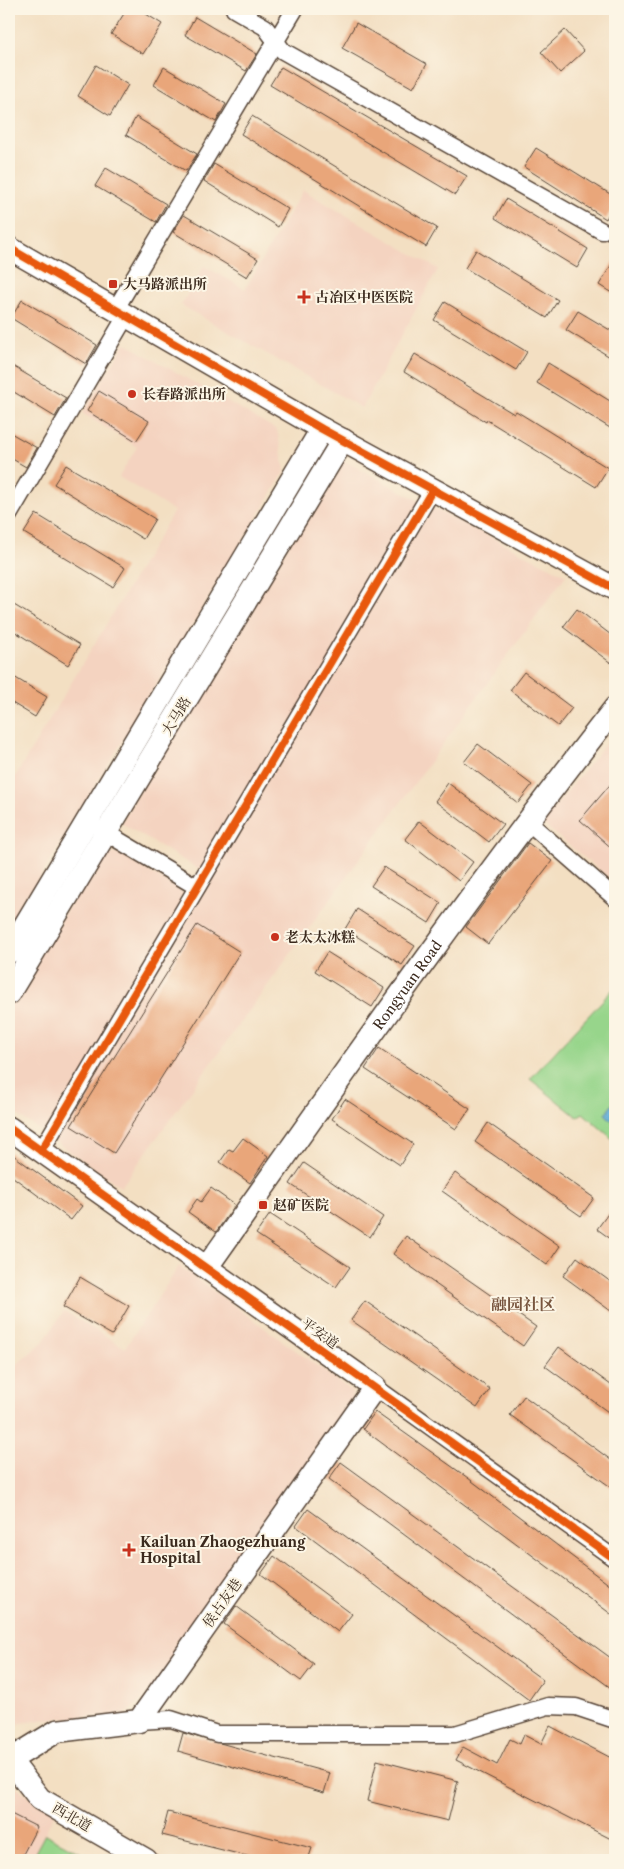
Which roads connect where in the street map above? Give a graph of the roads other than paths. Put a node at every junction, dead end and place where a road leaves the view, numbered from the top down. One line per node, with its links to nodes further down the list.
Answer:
1 (234, 9): 3 (street)
2 (295, 9): 3 (street)
3 (276, 41): 4 (street); 6 (street)
4 (602, 231)
5 (9, 248): 6 (street)
6 (120, 313): 7 (street); 10 (street)
7 (322, 429): 8 (street); 14 (street, 大马路)
8 (343, 440): 9 (street); 14 (street, 大马路)
9 (432, 489): 11 (street); 15 (street)
10 (9, 515)
11 (615, 589)
12 (615, 708): 13 (street, Rongyuan Road)
13 (526, 821): 16 (street); 21 (street, Rongyuan Road)
14 (96, 827): 15 (street); 17 (street, 大马路); 18 (street, 大马路)
15 (197, 887): 20 (street)
16 (615, 898)
17 (9, 952)
18 (9, 992)
19 (9, 1128): 20 (street, 平安道)
20 (41, 1151): 21 (street, 平安道)
21 (207, 1267): 22 (street, 平安道)
22 (374, 1387): 23 (street, 平安道); 25 (street, 侯占友巷)
23 (615, 1559)
24 (615, 1720): 25 (street)
25 (139, 1721): 26 (street)
26 (9, 1760): 27 (street, 西北道)
27 (146, 1860)

